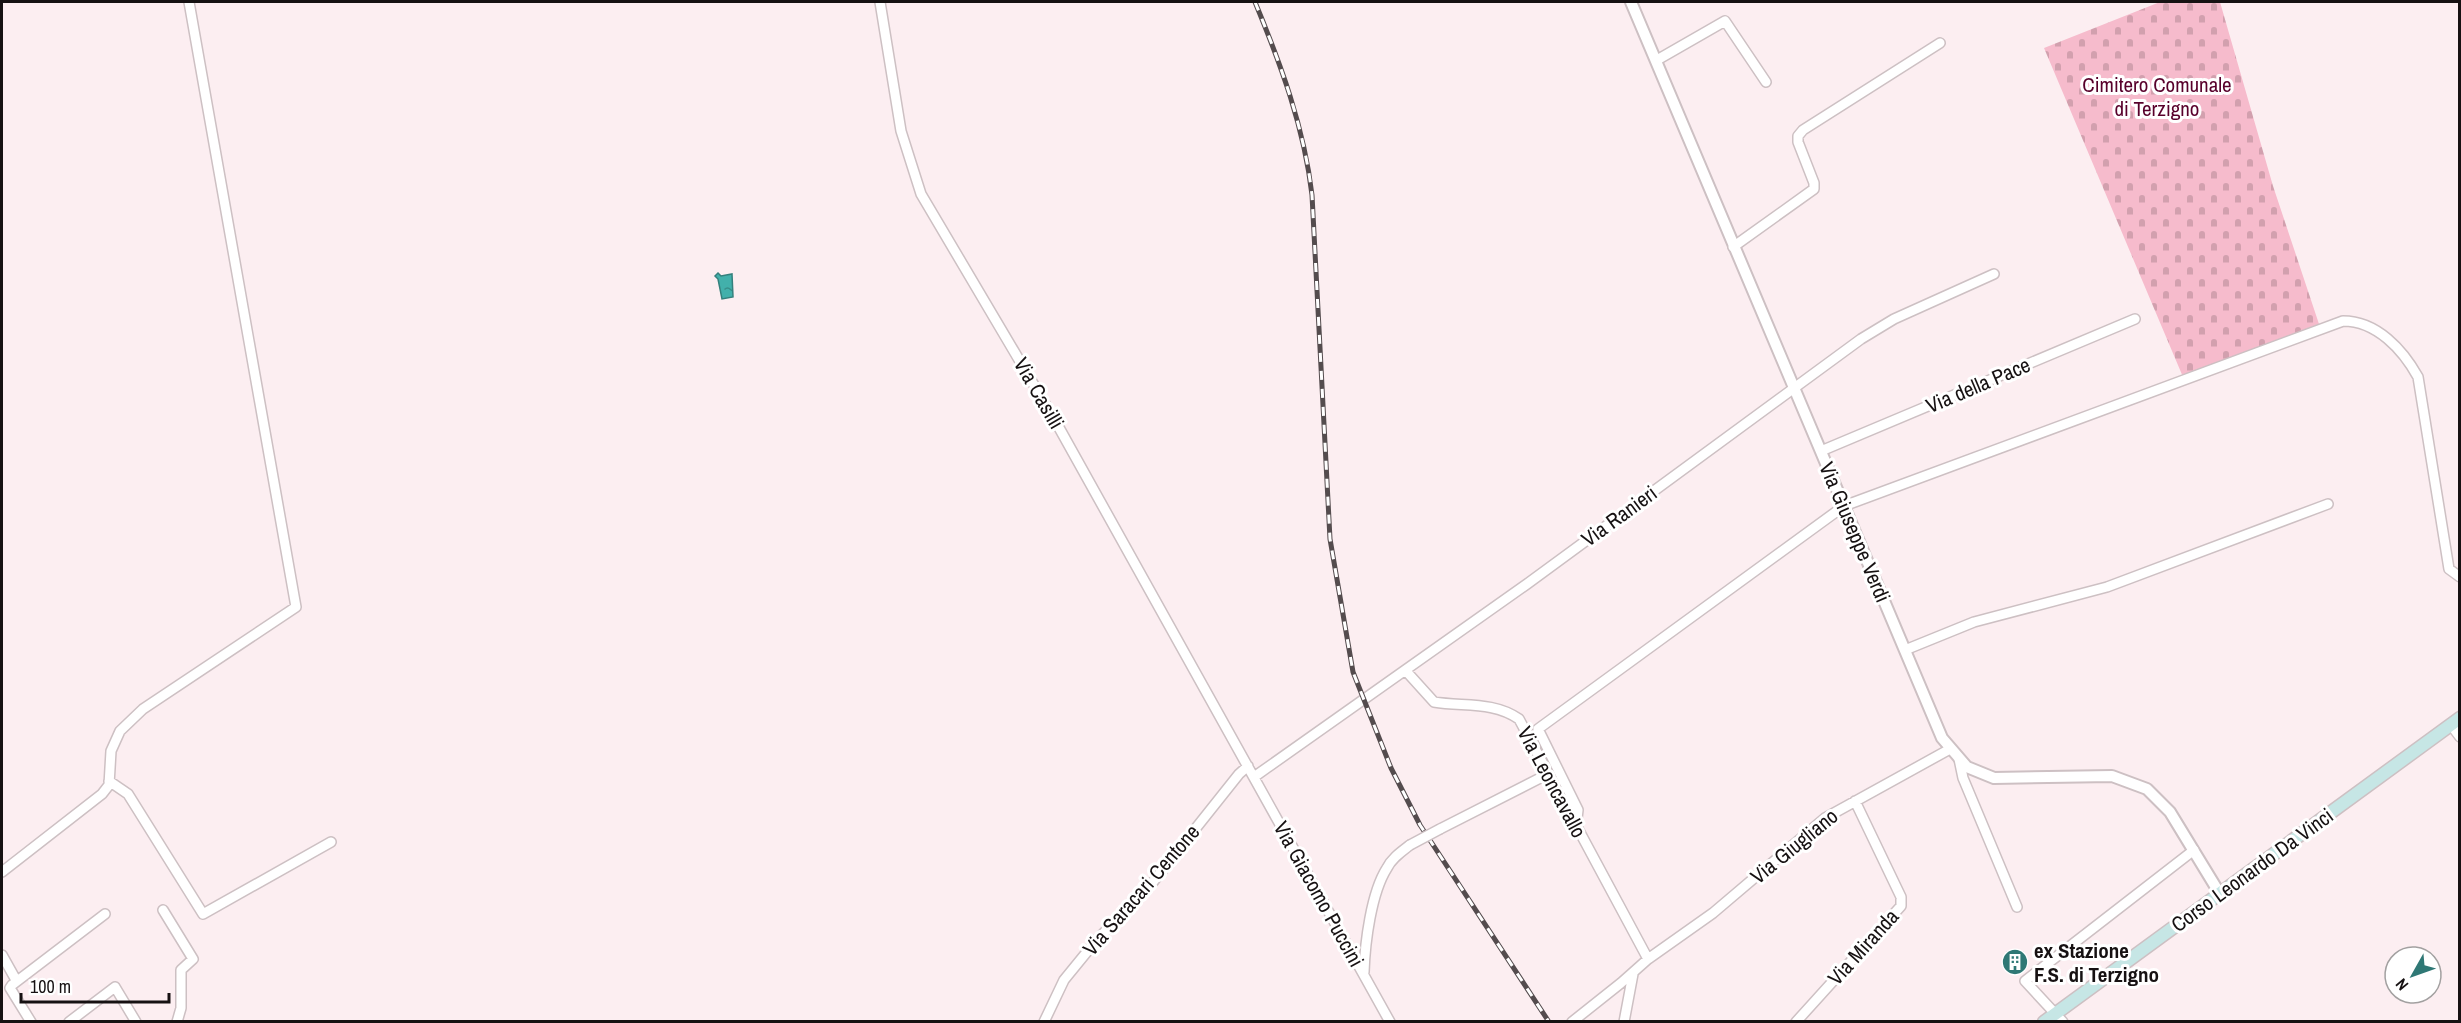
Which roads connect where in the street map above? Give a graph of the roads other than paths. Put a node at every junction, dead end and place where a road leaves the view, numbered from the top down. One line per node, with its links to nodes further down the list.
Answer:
1 (189, 2): 24 (street)
2 (880, 2): 21 (street, Via Casilli)
3 (1631, 2): 5 (street, Via Giuseppe Verdi)
4 (1940, 43): 7 (street)
5 (1657, 60): 6 (street); 7 (street, Via Giuseppe Verdi)
6 (1766, 82)
7 (1734, 247): 10 (street, Via Giuseppe Verdi)
8 (1994, 274): 10 (street, Via Ranieri)
9 (2135, 319): 11 (street, Via della Pace)
10 (1794, 388): 11 (street, Via Giuseppe Verdi); 16 (street, Via Ranieri)
11 (1821, 451): 13 (street, Via Giuseppe Verdi)
12 (2328, 504): 15 (street)
13 (1844, 506): 14 (street); 15 (street, Via Giuseppe Verdi); 26 (street)
14 (2460, 577)
15 (1905, 650): 19 (street, Via Giuseppe Verdi)
16 (1406, 671): 22 (street, Via Leoncavallo); 23 (street, Via Ranieri)
17 (2455, 722): 18 (street); 30 (main road, Corso Leonardo Da Vinci)
18 (2460, 737)
19 (1950, 749): 20 (street, Via Giuseppe Verdi); 25 (street, Via Giugliano)
20 (1959, 759): 28 (street, Via Giuseppe Verdi); 31 (street)
21 (1248, 766): 23 (street, Via Giacomo Puccini); 44 (street, Via Saracari Centone)
22 (1548, 774): 26 (street, Via Leoncavallo); 37 (street, bridge)
23 (1254, 777): 37 (street, Via Giacomo Puccini)
24 (109, 781): 27 (street); 29 (street)
25 (1855, 801): 35 (street, Via Giugliano); 48 (street, Via Miranda)
26 (1576, 827): 35 (street, Via Leoncavallo)
27 (331, 842)
28 (2194, 850): 30 (street, Via Giuseppe Verdi); 39 (street)
29 (2, 872)
30 (2220, 894): 39 (main road, Corso Leonardo Da Vinci)
31 (2017, 907)
32 (163, 910): 43 (street)
33 (105, 914): 38 (street)
34 (2, 955): 38 (street)
35 (1648, 959): 36 (street, Via Giugliano)
36 (1633, 974): 46 (street, Via Giugliano); 47 (street)
37 (1364, 975): 45 (street, Via Giacomo Puccini)
38 (16, 980): 40 (street)
39 (2060, 1017): 49 (main road, Corso Leonardo Da Vinci)
40 (31, 1022)
41 (69, 1022): 42 (street)
42 (136, 1022)
43 (177, 1022)
44 (1044, 1022)
45 (1390, 1022)
46 (1572, 1022)
47 (1624, 1022)
48 (1796, 1022)
49 (2044, 1022)

